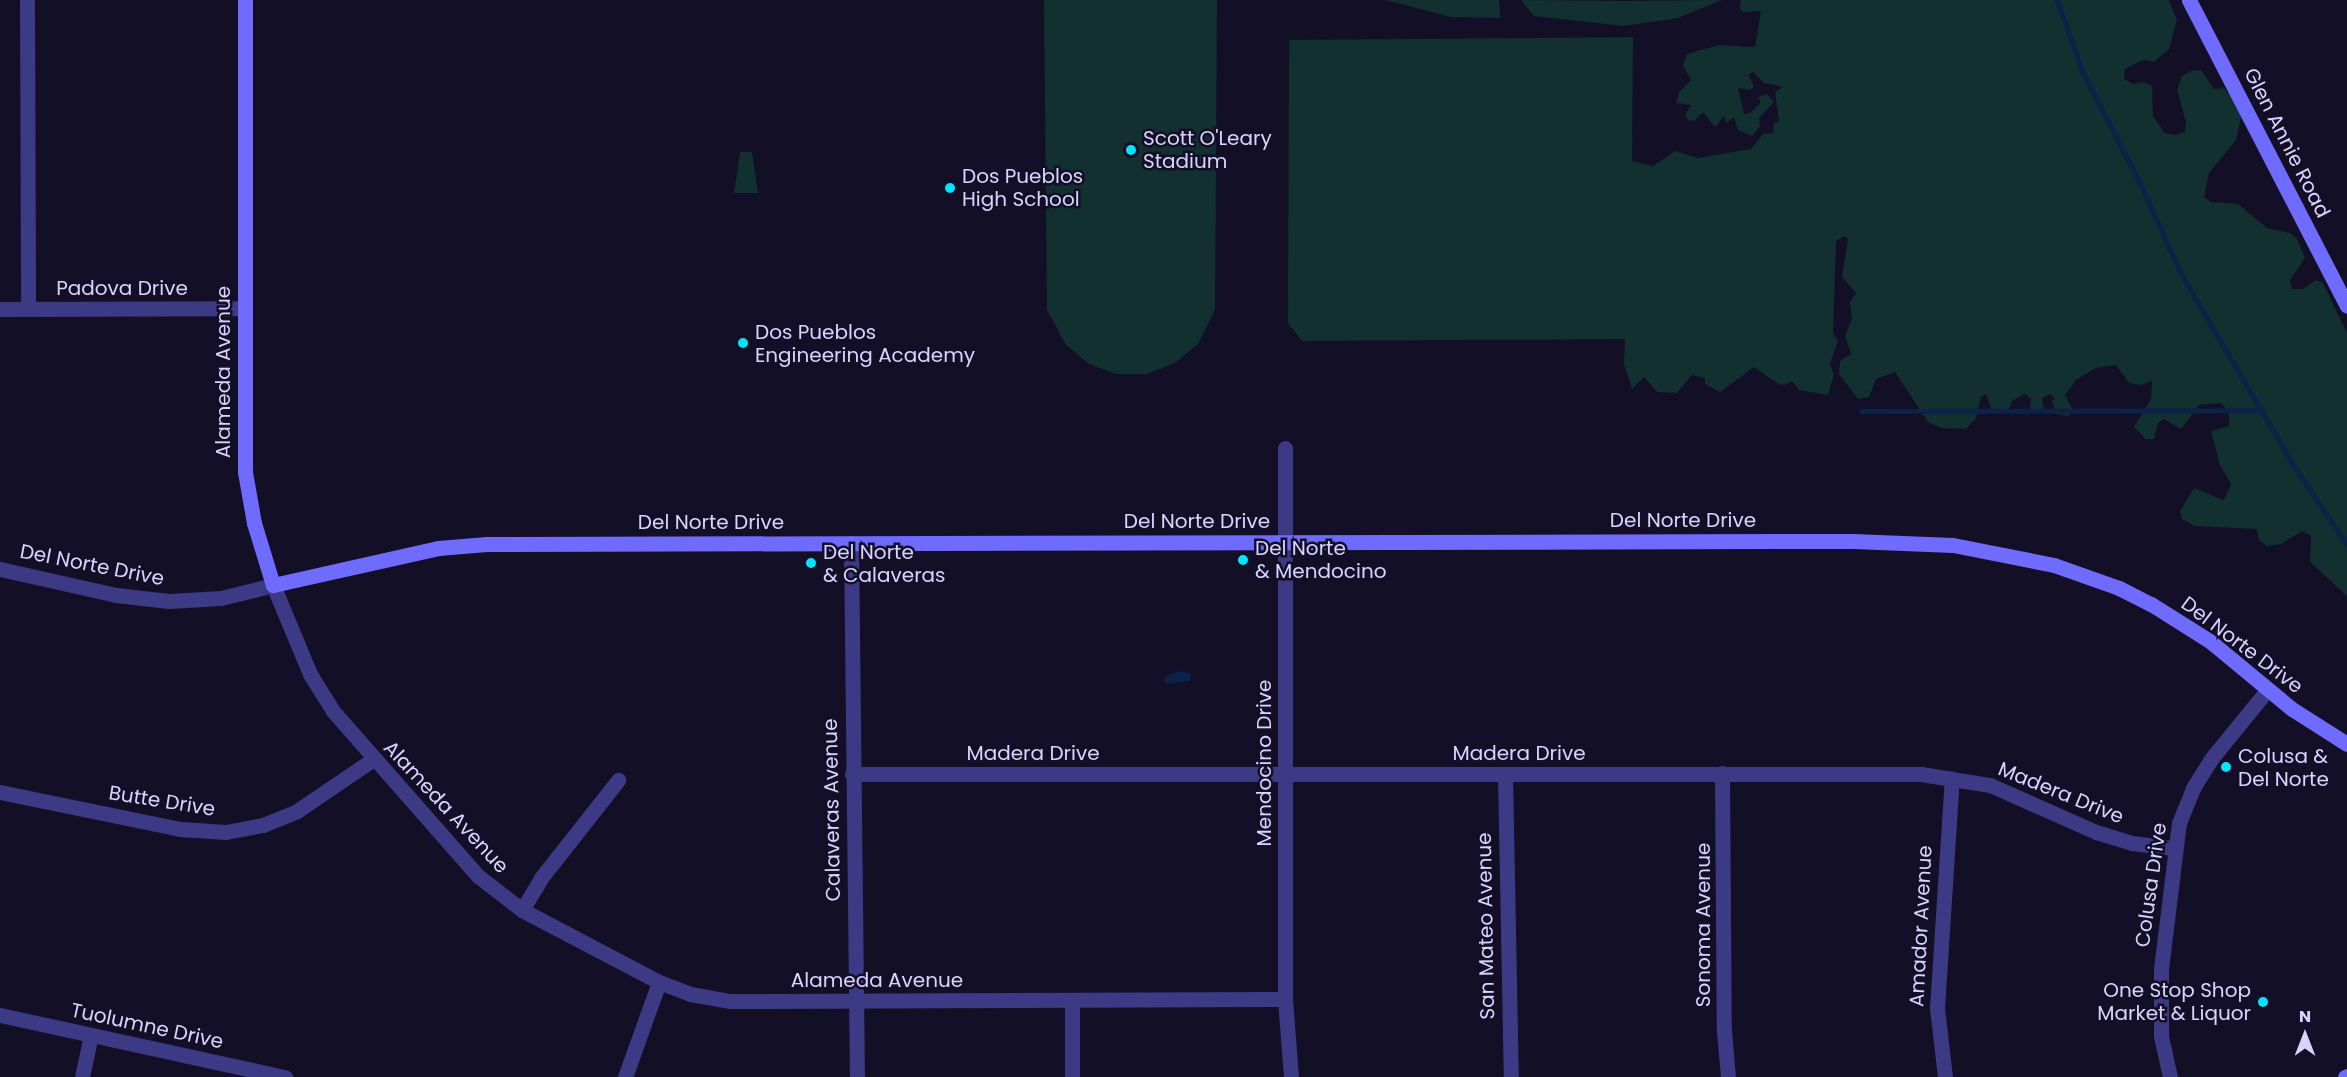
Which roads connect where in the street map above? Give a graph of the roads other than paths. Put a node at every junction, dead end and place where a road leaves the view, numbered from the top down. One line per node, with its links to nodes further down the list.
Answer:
1 (27, 0): 7 (street)
2 (244, 0): 5 (street, Alameda Avenue)
3 (2189, 0): 4 (street, Glen Annie Road)
4 (2347, 306)
5 (244, 308): 7 (street, Padova Drive); 12 (street, Alameda Avenue)
6 (0, 309): 7 (street, Padova Drive)
7 (28, 309)
8 (1285, 448): 9 (street, Mendocino Drive)
9 (1286, 542): 10 (street, Del Norte Drive); 13 (street, Del Norte Drive); 18 (street, Mendocino Drive)
10 (851, 543): 12 (street, Del Norte Drive); 17 (street, Calaveras Avenue)
11 (0, 569): 12 (street, Del Norte Drive)
12 (273, 585): 15 (street, Alameda Avenue)
13 (2268, 689): 14 (street, Del Norte Drive); 23 (street, Colusa Drive)
14 (2347, 744)
15 (372, 760): 22 (street, Butte Drive); 24 (street, Alameda Avenue)
16 (1722, 773): 19 (street, Madera Drive); 20 (street, Madera Drive); 38 (street, Sonoma Avenue)
17 (852, 774): 18 (street, Madera Drive); 27 (street, Calaveras Avenue)
18 (1285, 774): 19 (street, Madera Drive); 26 (street, Mendocino Drive)
19 (1505, 774): 37 (street, San Mateo Avenue)
20 (1952, 778): 23 (street, Madera Drive); 39 (street, Amador Avenue)
21 (618, 780): 24 (street)
22 (0, 792)
23 (2173, 848): 40 (street, Colusa Drive)
24 (522, 910): 25 (street, Alameda Avenue)
25 (659, 982): 27 (street, Alameda Avenue); 33 (street)
26 (1285, 999): 28 (street, Alameda Avenue); 36 (street, Mendocino Drive)
27 (856, 1001): 28 (street, Alameda Avenue); 34 (street, Calaveras Avenue)
28 (1072, 1001): 35 (street)
29 (0, 1015): 30 (street, Tuolumne Drive)
30 (91, 1035): 31 (street); 32 (street, Tuolumne Drive)
31 (82, 1077)
32 (285, 1077)
33 (626, 1077)
34 (857, 1077)
35 (1072, 1077)
36 (1290, 1077)
37 (1511, 1077)
38 (1728, 1077)
39 (1945, 1077)
40 (2170, 1077)

